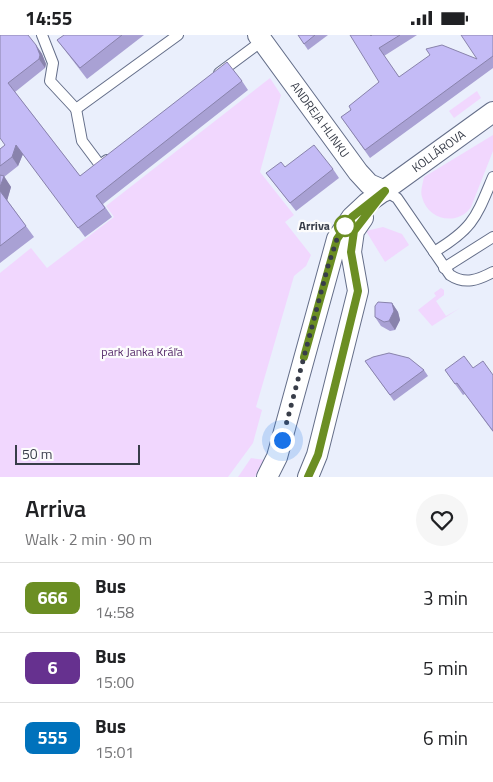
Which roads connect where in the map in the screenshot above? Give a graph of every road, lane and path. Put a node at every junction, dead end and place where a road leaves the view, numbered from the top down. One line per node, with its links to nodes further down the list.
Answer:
1 (42, 35): 5 (lane)
2 (178, 35): 5 (lane)
3 (260, 38): 4 (lane, ANDREJA HLINKU); 9 (street, ANDREJA HLINKU)
4 (214, 77)
5 (76, 109): 7 (lane)
6 (493, 112): 9 (street, KOLLÁROVA)
7 (115, 153)
8 (493, 177): 11 (lane)
9 (385, 191): 13 (lane); 16 (street); 17 (street)
10 (493, 193): 11 (lane)
11 (483, 200): 13 (lane)
12 (493, 237): 14 (lane)
13 (434, 252): 14 (lane)
14 (444, 268): 15 (lane)
15 (493, 272)
16 (267, 477)
17 (308, 477)

